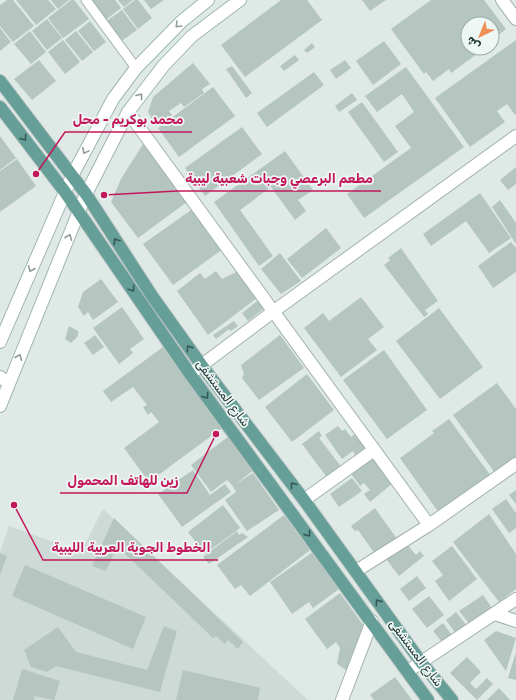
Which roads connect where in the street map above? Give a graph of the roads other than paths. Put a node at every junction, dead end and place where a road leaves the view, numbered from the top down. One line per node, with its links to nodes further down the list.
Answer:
1 (86, 0): 6 (lane)
2 (208, 0): 6 (street, one-way to 6)
3 (240, 0): 9 (street, one-way to 3)
4 (506, 2): 5 (street)
5 (516, 19)
6 (136, 68): 11 (street, one-way to 11)
7 (0, 81): 11 (main road, شارع المستشفى)
8 (0, 107): 12 (main road, شارع المستشفى, one-way to 12)
9 (128, 112): 13 (street); 15 (street)
10 (516, 136): 15 (street)
11 (72, 176): 12 (street); 13 (main road, شارع المستشفى)
12 (65, 192): 14 (main road, شارع المستشفى); 16 (street, one-way to 16)
13 (86, 194): 14 (street); 17 (main road, شارع المستشفى, one-way to 13)
14 (79, 212): 18 (main road, شارع المستشفى, one-way to 18); 19 (street, one-way to 14)
15 (274, 311): 17 (street); 21 (street)
16 (0, 342)
17 (202, 366): 18 (street); 23 (main road, شارع المستشفى, one-way to 17)
18 (190, 374): 29 (main road, شارع المستشفى, one-way to 29)
19 (4, 380): 20 (street)
20 (0, 406)
21 (374, 450): 23 (street); 24 (street)
22 (516, 464): 24 (street)
23 (304, 500): 25 (main road, شارع المستشفى)
24 (429, 525): 25 (street)
25 (356, 571): 30 (main road, شارع المستشفى, one-way to 25)
26 (516, 599): 27 (street)
27 (495, 614): 28 (street); 30 (street)
28 (516, 621)
29 (372, 622): 31 (main road, شارع المستشفى); 32 (street)
30 (421, 662): 31 (street); 34 (main road, شارع المستشفى)
31 (408, 671): 33 (main road, شارع المستشفى)
32 (342, 700)
33 (428, 700)
34 (452, 700)

